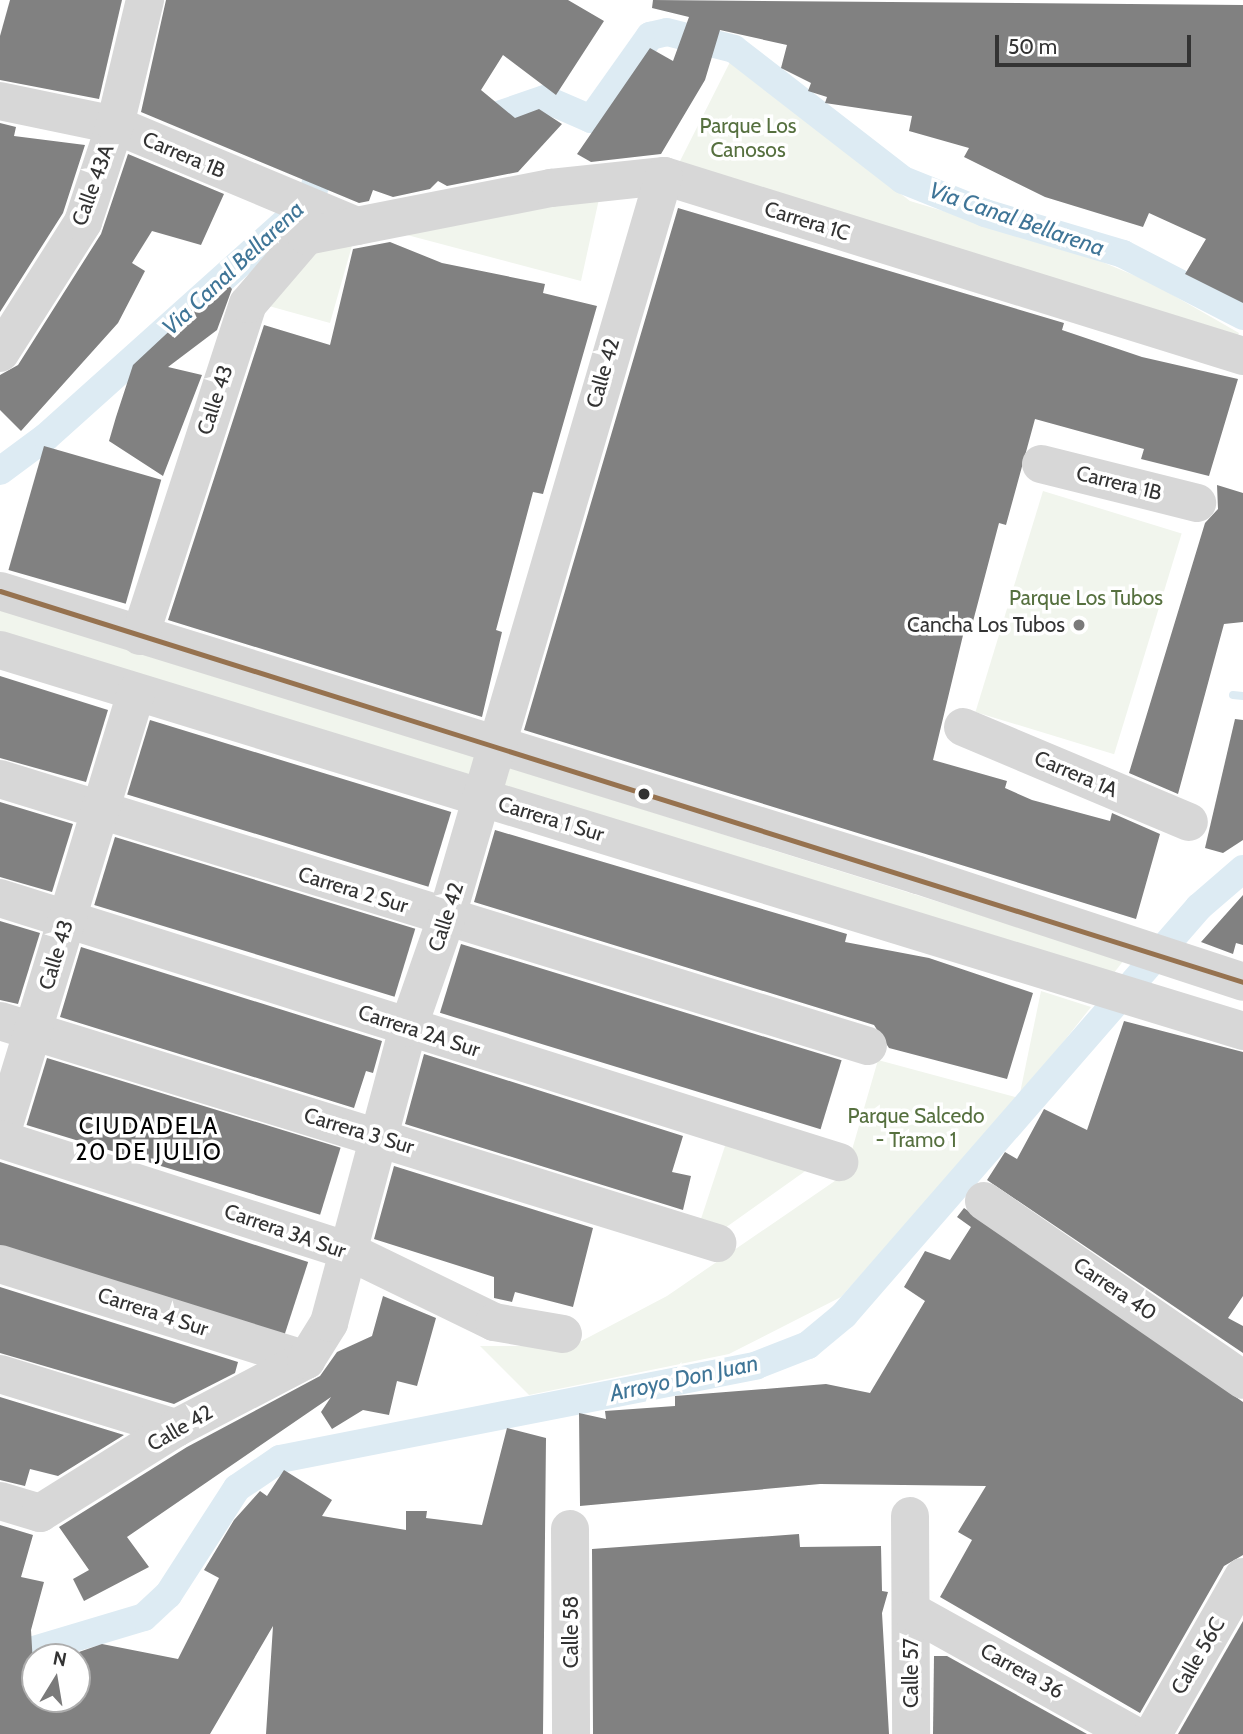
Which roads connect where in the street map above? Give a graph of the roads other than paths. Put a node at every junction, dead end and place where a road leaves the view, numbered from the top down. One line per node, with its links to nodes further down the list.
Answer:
1 (145, 0): 3 (street, Calle 43A)
2 (0, 101): 3 (street, Carrera 1B)
3 (115, 125): 5 (street, Carrera 1B); 6 (street, Calle 43A)
4 (664, 176): 5 (street, Carrera 1C); 7 (street, Carrera 1C); 15 (street, Calle 42)
5 (362, 227): 11 (street, Calle 43)
6 (0, 353)
7 (1243, 356)
8 (1041, 464): 9 (street, Carrera 1B)
9 (1197, 503)
10 (0, 591): 11 (street)
11 (140, 636): 15 (street)
12 (0, 650): 13 (street, Carrera 1 Sur)
13 (136, 692): 17 (street, Carrera 1 Sur); 18 (street, Calle 43)
14 (962, 727): 19 (street, Carrera 1A)
15 (497, 746): 17 (street, Calle 42); 23 (street)
16 (0, 779): 18 (street, Carrera 2 Sur)
17 (482, 799): 22 (street, Calle 42); 26 (street, Carrera 1 Sur)
18 (100, 810): 21 (street, Calle 43); 22 (street, Carrera 2 Sur)
19 (1189, 822)
20 (0, 898): 21 (street, Carrera 2A Sur)
21 (68, 918): 24 (street, Calle 43); 25 (street, Carrera 2A Sur)
22 (446, 919): 25 (street, Calle 42); 27 (street, Carrera 2 Sur)
23 (1243, 982)
24 (16, 1025): 28 (street, Carrera 3 Sur); 29 (street, Calle 43)
25 (408, 1028): 28 (street, Calle 42); 30 (street, Carrera 2A Sur)
26 (1243, 1031)
27 (868, 1046)
28 (377, 1136): 32 (street, Carrera 3 Sur); 33 (street, Calle 42)
29 (0, 1138): 33 (street, Carrera 3A Sur)
30 (839, 1162)
31 (984, 1201): 38 (street, Carrera 40)
32 (717, 1244)
33 (346, 1250): 35 (street, Carrera 3A Sur); 36 (street, Calle 42)
34 (0, 1264): 36 (street, Carrera 4 Sur)
35 (563, 1334)
36 (306, 1360): 39 (street, Calle 42)
37 (0, 1374): 39 (street)
38 (1243, 1380)
39 (176, 1428): 40 (street, Calle 42)
40 (0, 1501)
41 (910, 1516): 44 (street, Calle 57)
42 (570, 1529): 45 (street, Calle 58)
43 (1243, 1577): 48 (street, Calle 56C)
44 (911, 1611): 46 (street, Calle 57); 47 (street, Carrera 36)
45 (571, 1734)
46 (911, 1734)
47 (1132, 1734)
48 (1153, 1734)

